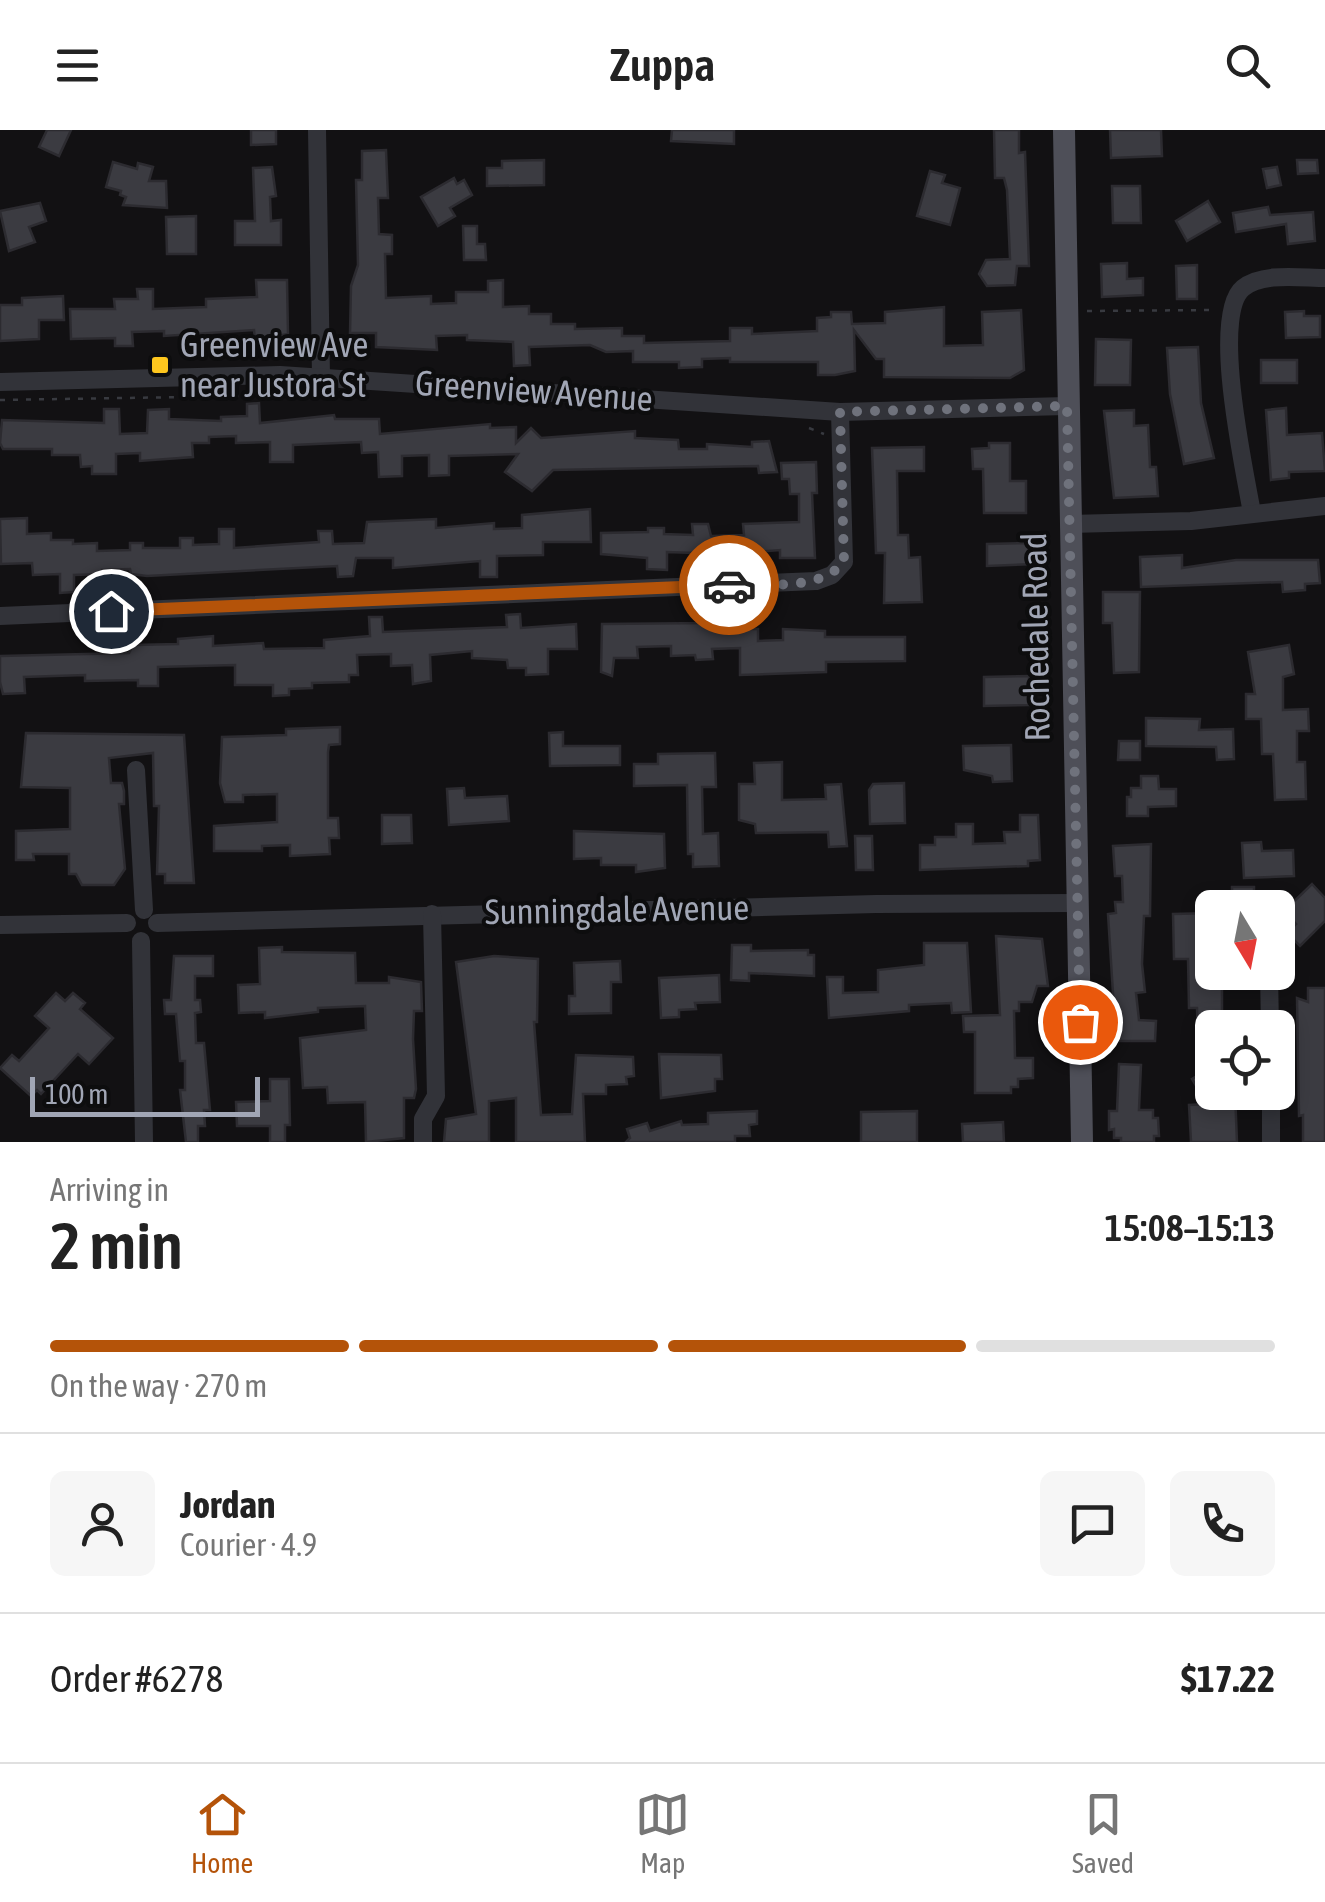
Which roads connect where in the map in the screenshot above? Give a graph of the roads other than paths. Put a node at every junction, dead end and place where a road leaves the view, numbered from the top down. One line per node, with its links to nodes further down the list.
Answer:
1 (317, 130): 5 (street)
2 (1064, 130): 6 (main road, Rochedale Road)
3 (1325, 278): 9 (street)
4 (0, 382): 5 (street, Greenview Avenue)
5 (320, 385): 7 (street, Greenview Avenue)
6 (1067, 406): 7 (street, Greenview Avenue); 10 (main road, Rochedale Road)
7 (840, 412): 11 (street)
8 (1325, 506): 9 (street)
9 (1252, 513): 10 (street)
10 (1069, 524): 13 (main road, Rochedale Road)
11 (0, 616)
12 (136, 770): 15 (street)
13 (1078, 903): 14 (street, Sunningdale Avenue); 22 (main road, Rochedale Road)
14 (432, 914): 15 (street, Sunningdale Avenue); 21 (street)
15 (150, 917): 16 (street); 18 (street)
16 (127, 923): 17 (street); 18 (street)
17 (0, 925)
18 (140, 940): 20 (street)
19 (1271, 1110): 23 (street)
20 (144, 1142)
21 (424, 1142)
22 (1082, 1142)
23 (1272, 1142)

